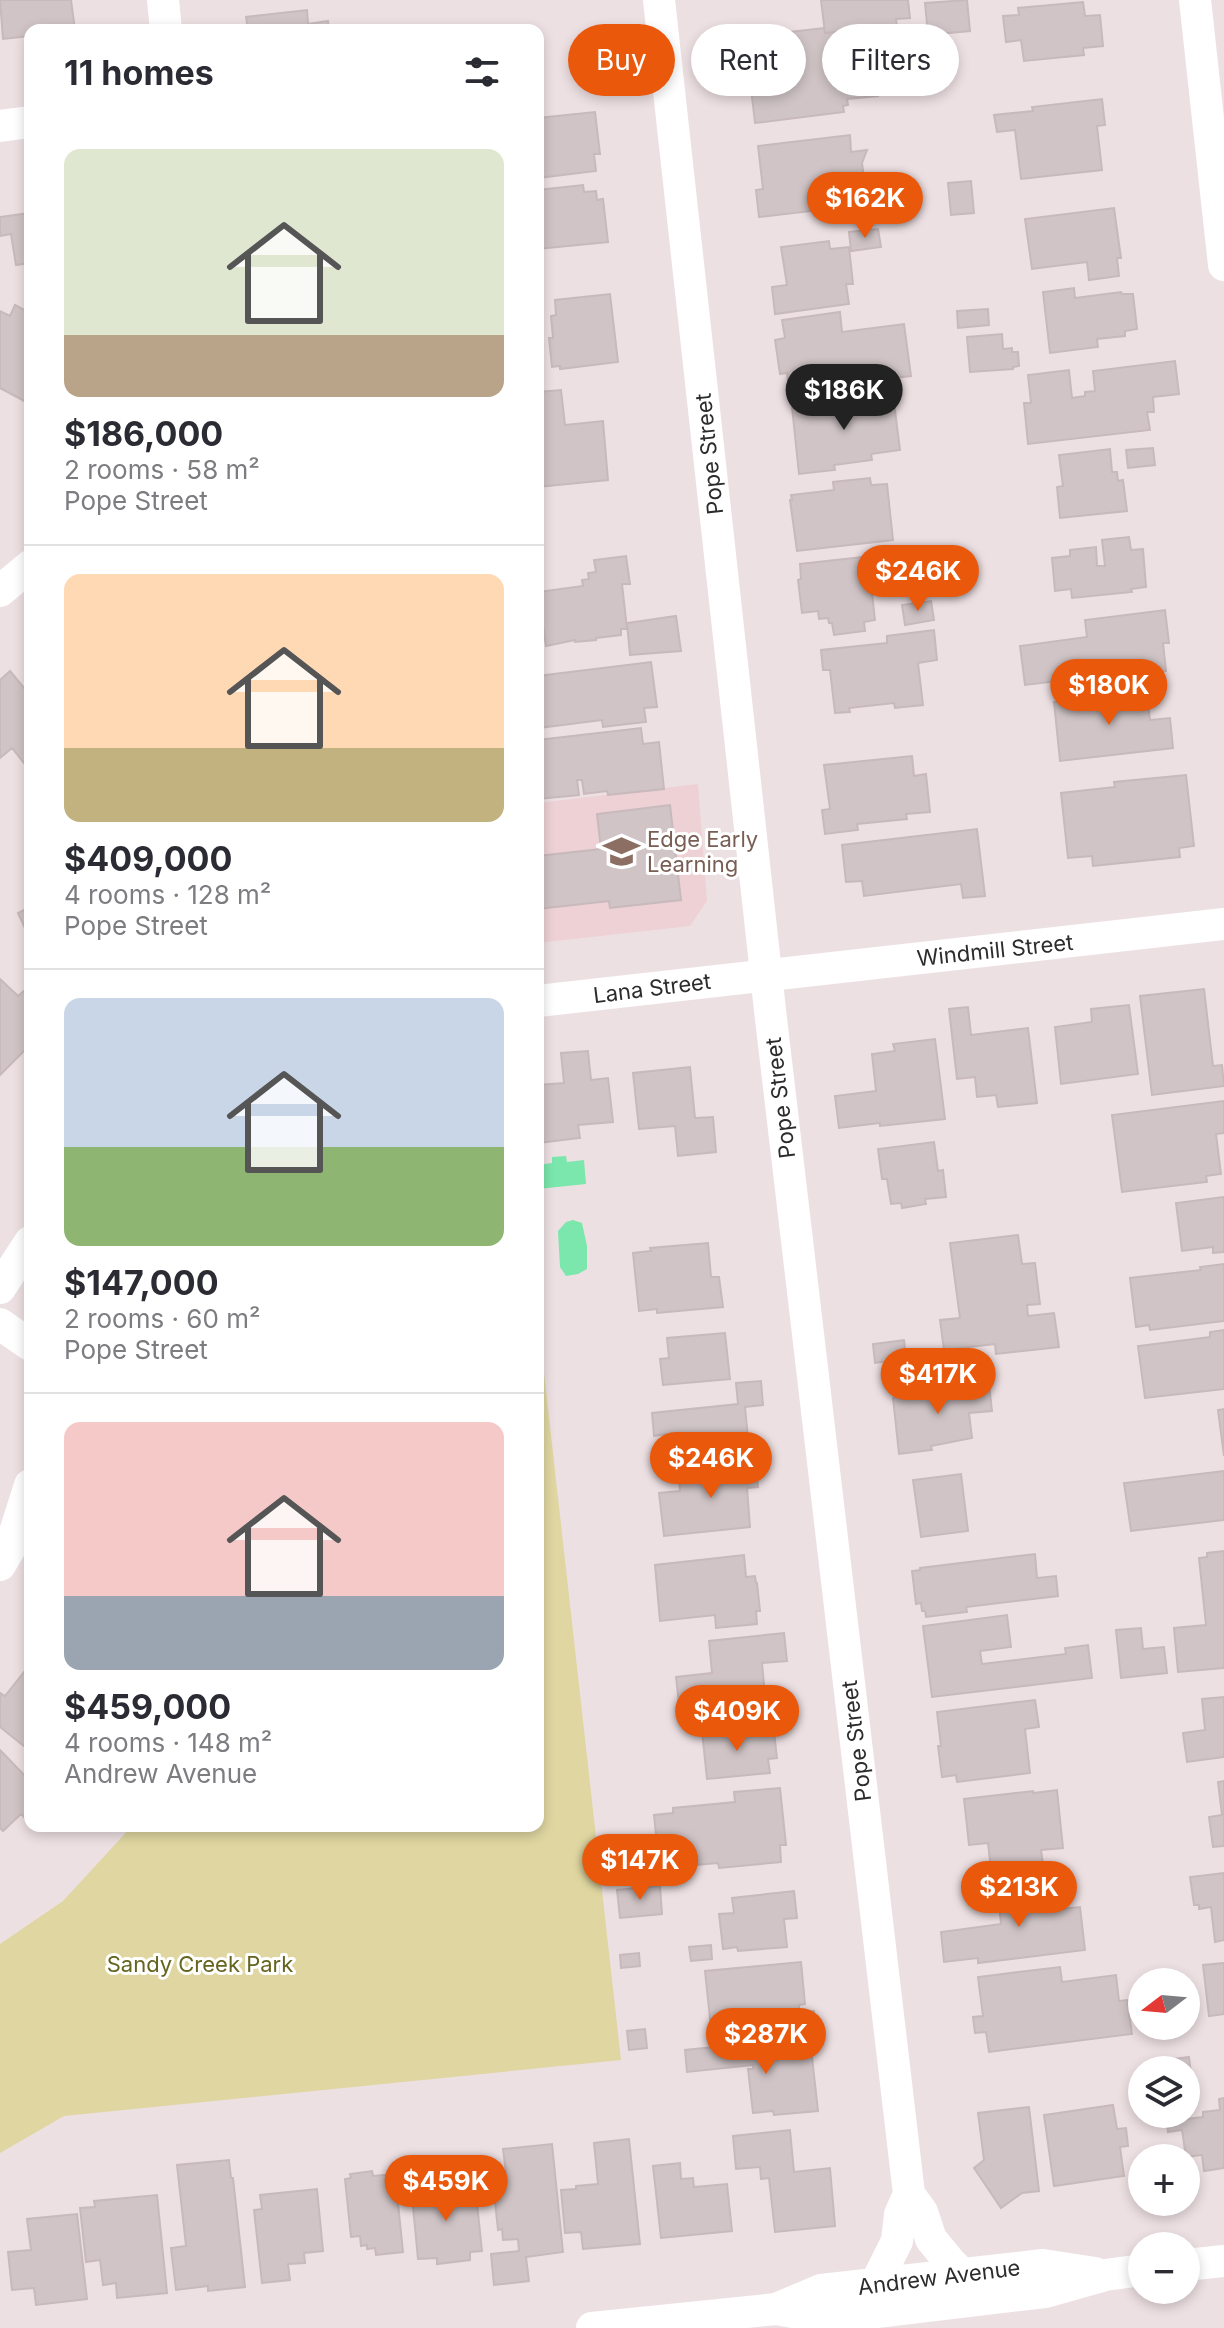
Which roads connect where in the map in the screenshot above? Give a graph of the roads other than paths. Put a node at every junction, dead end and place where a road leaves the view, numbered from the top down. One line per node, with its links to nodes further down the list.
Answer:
1 (163, 0): 4 (street)
2 (659, 0): 11 (street, Pope Street)
3 (1195, 0): 7 (street)
4 (165, 24)
5 (24, 123): 6 (street)
6 (0, 126)
7 (1224, 265)
8 (24, 571): 9 (street)
9 (0, 591)
10 (1224, 924): 11 (street, Windmill Street)
11 (766, 975): 12 (street, Lana Street); 19 (street, Pope Street)
12 (544, 1000)
13 (24, 1251): 14 (street)
14 (0, 1288)
15 (0, 1324): 16 (street)
16 (24, 1341)
17 (24, 1504): 18 (street)
18 (0, 1565)
19 (909, 2194): 23 (street, Pope Street); 24 (street, Pope Street)
20 (1224, 2261): 21 (street)
21 (1200, 2264)
22 (1128, 2272): 23 (street, Andrew Avenue)
23 (959, 2301): 24 (street, Andrew Avenue)
24 (879, 2309): 25 (street, Andrew Avenue)
25 (592, 2328)

